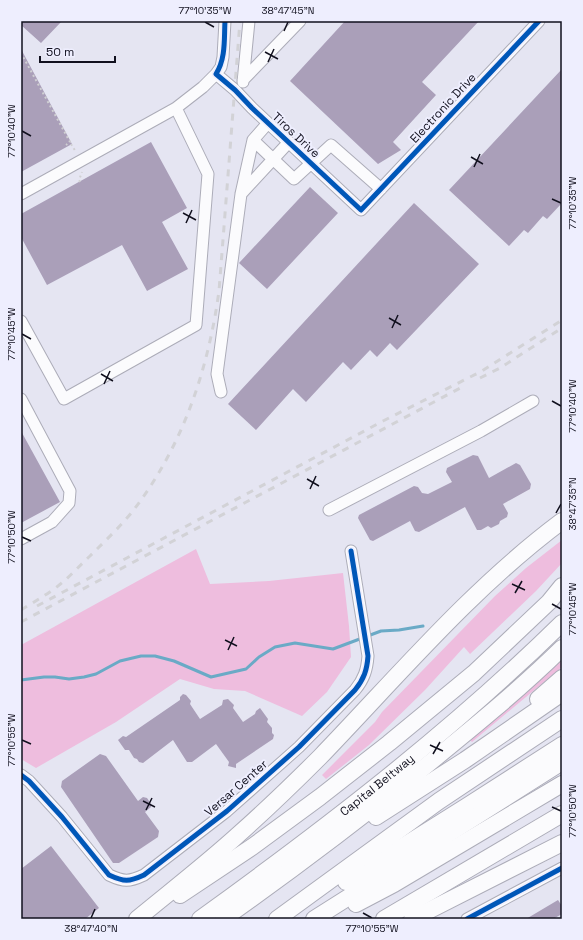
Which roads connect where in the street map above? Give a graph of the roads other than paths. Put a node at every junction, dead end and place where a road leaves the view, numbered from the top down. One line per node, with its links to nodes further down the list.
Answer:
1 (226, 21): 5 (street)
2 (249, 21): 6 (street)
3 (300, 21): 6 (street)
4 (539, 21): 14 (street, Electronic Drive)
5 (216, 74): 7 (street, Tiros Drive); 8 (street)
6 (243, 80): 7 (street)
7 (243, 98): 9 (street, Tiros Drive)
8 (176, 108): 15 (street); 18 (street)
9 (268, 123): 10 (street); 11 (street, Tiros Drive)
10 (253, 140): 12 (street); 16 (street)
11 (288, 142): 12 (street); 13 (street, Tiros Drive)
12 (273, 159): 13 (street); 16 (street)
13 (312, 163): 14 (street); 17 (street, Tiros Drive)
14 (381, 189): 17 (street, Electronic Drive)
15 (21, 194)
16 (241, 194): 19 (street)
17 (361, 210)
18 (21, 321)
19 (221, 392)
20 (21, 399): 24 (street)
21 (533, 400): 22 (street)
22 (329, 510)
23 (562, 521): 41 (highway)
24 (21, 539)
25 (351, 551): 35 (street, Versar Center)
26 (562, 586): 42 (highway)
27 (562, 624): 43 (highway, Capital Beltway)
28 (562, 648): 40 (highway)
29 (562, 678): 33 (highway)
30 (562, 693): 33 (highway)
31 (562, 719): 45 (highway)
32 (562, 745): 46 (highway)
33 (465, 760): 40 (highway)
34 (562, 762): 47 (highway)
35 (21, 775)
36 (562, 784): 48 (highway)
37 (562, 814): 49 (highway)
38 (562, 843): 50 (highway)
39 (562, 868): 51 (street)
40 (277, 881): 44 (highway)
41 (137, 919)
42 (144, 919)
43 (200, 919)
44 (223, 919)
45 (277, 919)
46 (287, 919)
47 (314, 919)
48 (326, 919)
49 (384, 919)
50 (412, 919)
51 (467, 919)

